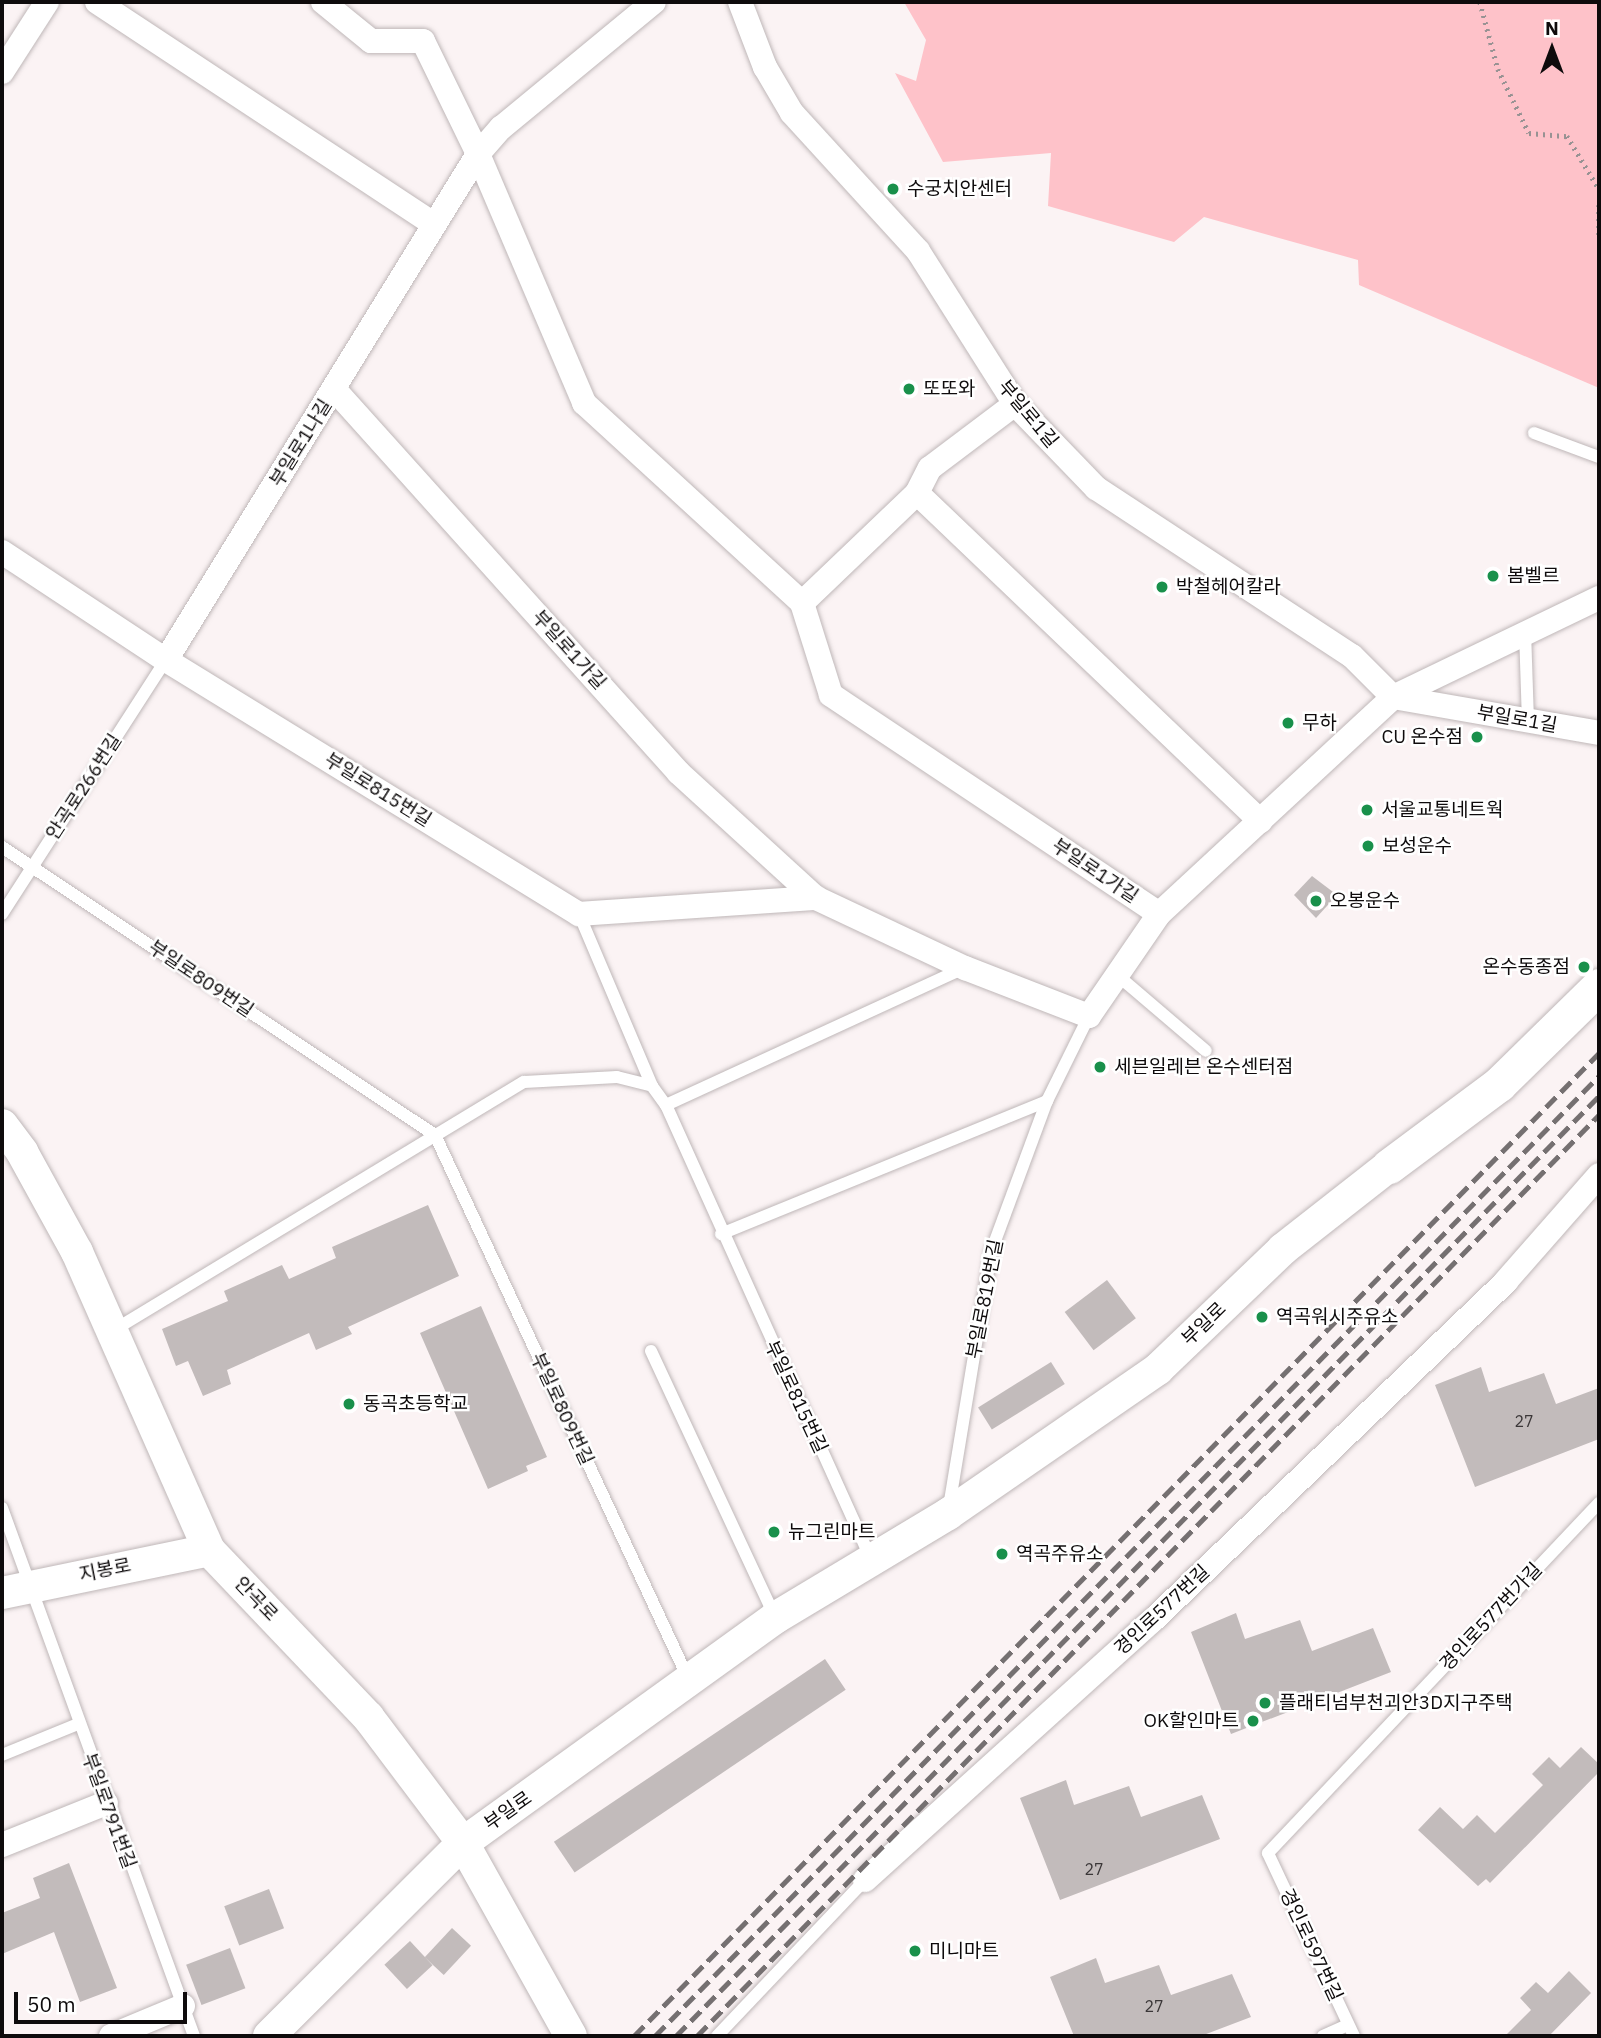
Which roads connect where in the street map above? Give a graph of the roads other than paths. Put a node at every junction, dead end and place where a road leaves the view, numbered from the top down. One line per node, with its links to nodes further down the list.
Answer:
1 (47, 2): 6 (street)
2 (97, 2): 8 (street)
3 (323, 2): 7 (street)
4 (654, 2): 7 (street, 부일로1나길)
5 (740, 2): 10 (street, 부일로1길)
6 (2, 72)
7 (478, 154): 8 (street, 부일로1나길); 16 (street, 부일로1가길)
8 (434, 224): 9 (street, 부일로1나길)
9 (334, 389): 18 (street, 부일로1나길); 25 (street, 부일로1가길)
10 (1015, 404): 13 (street); 19 (street, 부일로1길)
11 (1534, 433): 12 (lane)
12 (1599, 457)
13 (917, 493): 16 (street); 22 (street)
14 (2, 552): 18 (street, 부일로815번길)
15 (1599, 598): 17 (street)
16 (802, 603): 28 (street, 부일로1가길)
17 (1525, 631): 19 (street); 20 (lane)
18 (166, 660): 24 (lane, 안곡로266번길); 27 (street, 부일로815번길)
19 (1393, 697): 20 (street, 부일로1길); 22 (street, 부일로1가길)
20 (1528, 721): 21 (street, 부일로1길)
21 (1599, 733)
22 (1261, 821): 28 (street, 부일로1가길)
23 (2, 847): 24 (lane, 부일로809번길)
24 (33, 866): 26 (lane, 안곡로266번길); 38 (lane, 부일로809번길)
25 (816, 898): 27 (street, 부일로1가길); 29 (street, 부일로1가길)
26 (2, 914)
27 (579, 914): 34 (lane, 부일로815번길)
28 (1159, 914): 30 (street, 부일로1가길)
29 (965, 968): 32 (street, 부일로1가길); 36 (lane)
30 (1116, 974): 32 (street, 부일로1가길); 33 (lane)
31 (1599, 986): 39 (main road, 부일로)
32 (1089, 1016): 35 (lane, 부일로819번길)
33 (1206, 1052)
34 (652, 1086): 36 (lane, 부일로815번길); 38 (lane)
35 (1047, 1101): 41 (lane); 46 (lane, 부일로819번길)
36 (666, 1105): 41 (lane, 부일로815번길)
37 (2, 1125): 42 (street, 안곡로)
38 (435, 1135): 42 (lane); 51 (lane, 부일로809번길)
39 (1390, 1166): 46 (street, 부일로)
40 (1599, 1175): 58 (street, 경인로577번길)
41 (721, 1234): 48 (lane, 부일로815번길)
42 (113, 1330): 47 (street, 안곡로)
43 (651, 1351): 50 (lane)
44 (1599, 1503): 57 (lane, 경인로577번가길)
45 (2, 1508): 49 (lane, 부일로791번길)
46 (947, 1514): 48 (street, 부일로)
47 (209, 1550): 49 (street, 지봉로); 55 (street, 안곡로)
48 (871, 1560): 50 (street, 부일로)
49 (15, 1589): 52 (lane, 부일로791번길)
50 (775, 1618): 51 (street, 부일로)
51 (690, 1683): 55 (street, 부일로)
52 (78, 1724): 53 (lane); 54 (lane, 부일로791번길)
53 (2, 1755)
54 (106, 1803): 56 (street); 59 (lane, 부일로791번길)
55 (463, 1843): 60 (street, 안곡로); 64 (street, 부일로)
56 (2, 1845)
57 (1268, 1853): 61 (lane, 경인로597번길)
58 (865, 1880): 65 (lane, 경인로577번길)
59 (183, 2006): 62 (street); 63 (lane, 부일로791번길)
60 (567, 2027)
61 (1351, 2031): 66 (lane)
62 (111, 2036)
63 (194, 2036)
64 (269, 2036)
65 (717, 2036)
66 (1323, 2036)

